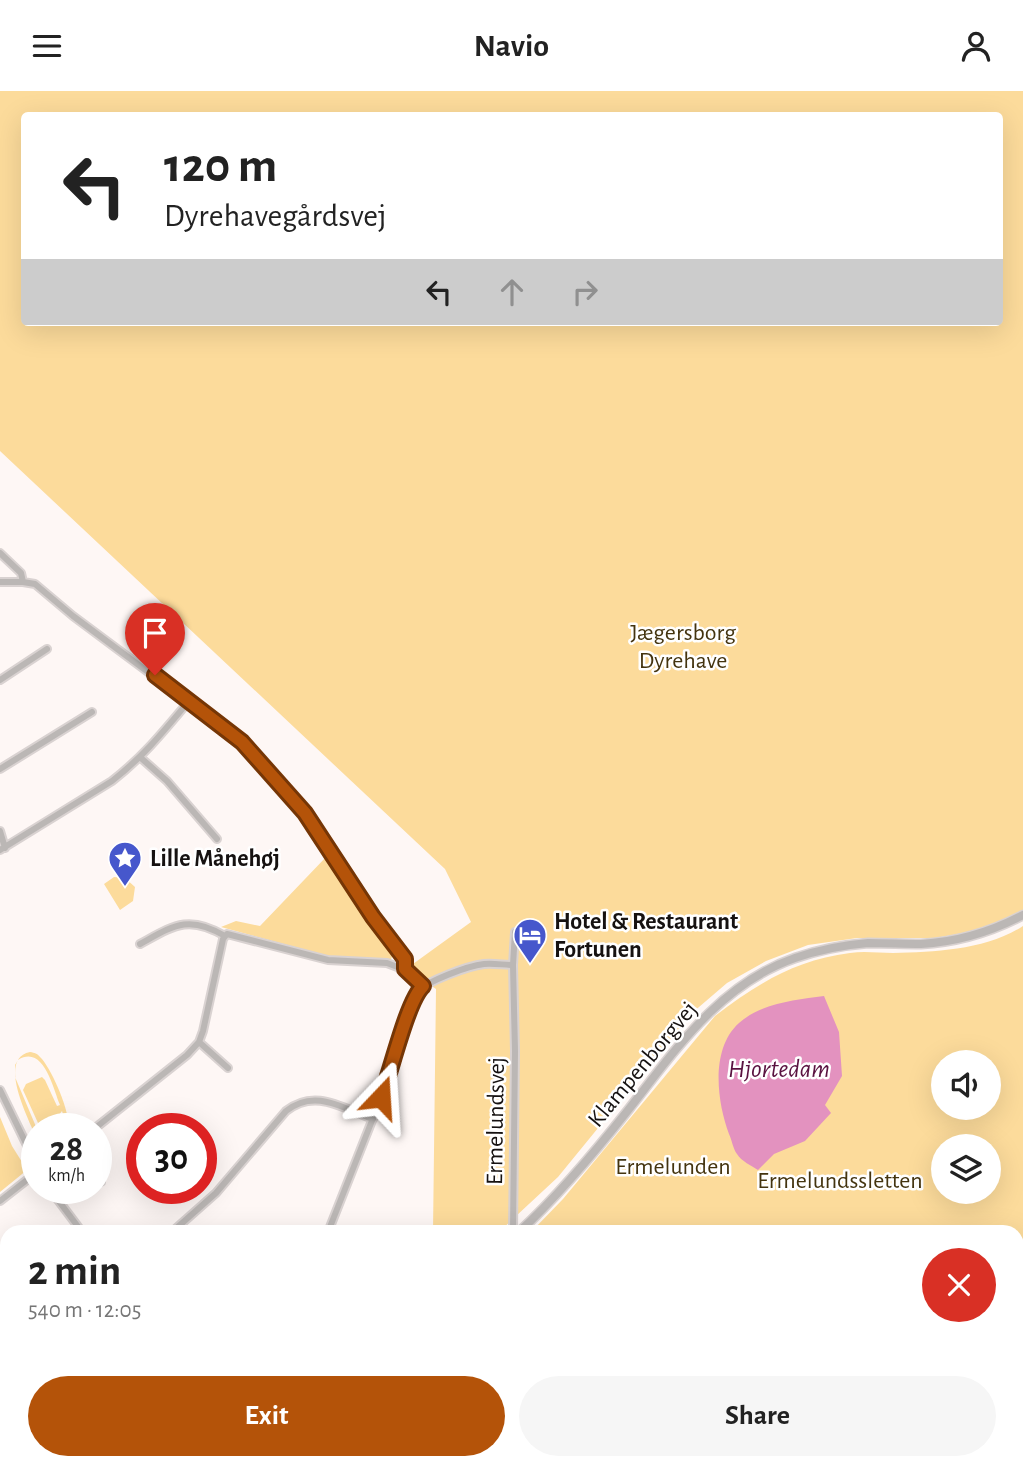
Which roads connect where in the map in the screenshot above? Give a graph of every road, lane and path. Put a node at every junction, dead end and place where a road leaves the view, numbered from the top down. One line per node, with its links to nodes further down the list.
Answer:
1 (0, 553): 3 (street)
2 (0, 582): 3 (street)
3 (23, 582): 6 (street)
4 (47, 649): 5 (street)
5 (0, 680)
6 (189, 701): 8 (street); 18 (street)
7 (92, 712): 9 (street)
8 (141, 758): 11 (street); 12 (street)
9 (0, 769)
10 (0, 831): 12 (street)
11 (217, 839)
12 (2, 849)
13 (1023, 915): 33 (street, Klampenborgvej)
14 (515, 932): 17 (street, Ermelundsvej)
15 (225, 936): 16 (street); 18 (street); 20 (street)
16 (140, 944)
17 (513, 965): 19 (street); 32 (street, Ermelundsvej)
18 (405, 969): 19 (street)
19 (423, 986): 24 (street)
20 (199, 1042): 21 (street); 23 (street)
21 (228, 1068)
22 (0, 1090): 25 (street)
23 (112, 1115)
24 (373, 1119): 30 (street); 31 (street)
25 (21, 1133)
26 (21, 1185): 27 (street)
27 (0, 1201)
28 (61, 1204): 29 (street)
29 (77, 1225)
30 (180, 1225)
31 (331, 1225)
32 (513, 1225)
33 (526, 1225)

